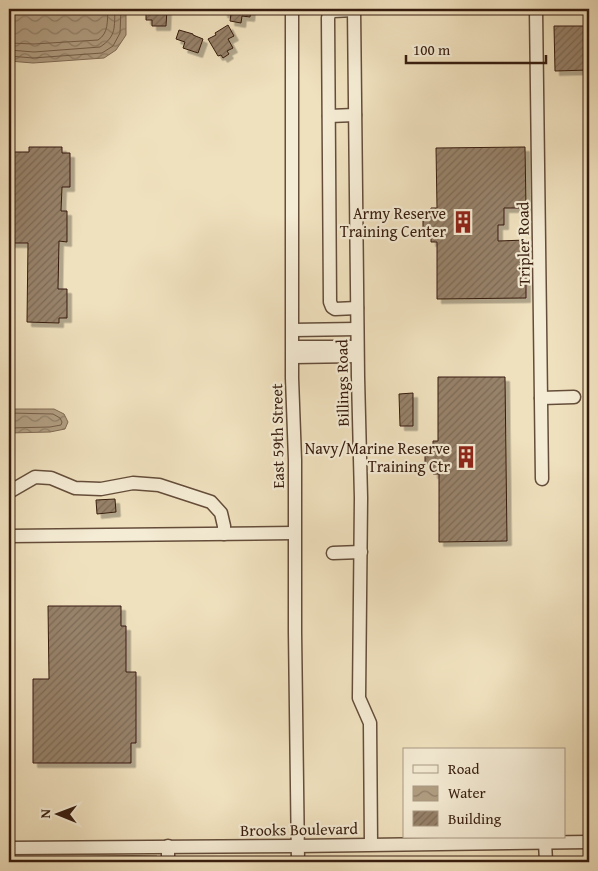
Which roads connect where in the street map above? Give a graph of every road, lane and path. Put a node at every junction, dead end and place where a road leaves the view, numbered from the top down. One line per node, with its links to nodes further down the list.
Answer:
1 (292, 9): 8 (street, East 59th Street)
2 (536, 9): 12 (street, Tripler Road)
3 (354, 10): 4 (street, Billings Road); 5 (street)
4 (355, 115): 5 (street); 6 (street, Billings Road)
5 (329, 116): 6 (street)
6 (357, 308): 7 (street, Billings Road)
7 (357, 329): 8 (street); 9 (street, Billings Road)
8 (293, 330): 10 (street, East 59th Street)
9 (357, 351): 10 (street); 18 (street, Billings Road)
10 (293, 352): 15 (street, East 59th Street)
11 (574, 397): 12 (street)
12 (541, 398): 13 (street, Tripler Road)
13 (542, 479)
14 (9, 492): 16 (street)
15 (294, 533): 16 (street); 24 (street, East 59th Street)
16 (224, 534): 17 (street)
17 (9, 536)
18 (361, 552): 19 (street); 22 (street, Billings Road)
19 (333, 553)
20 (546, 842): 21 (street, Brooks Boulevard); 22 (street, Brooks Boulevard); 28 (street)
21 (589, 842)
22 (371, 844): 24 (street, Brooks Boulevard)
23 (168, 846): 24 (street, Brooks Boulevard); 25 (street, Brooks Boulevard); 26 (street)
24 (298, 846): 27 (street, East 59th Street)
25 (9, 848)
26 (168, 862)
27 (298, 862)
28 (546, 862)

